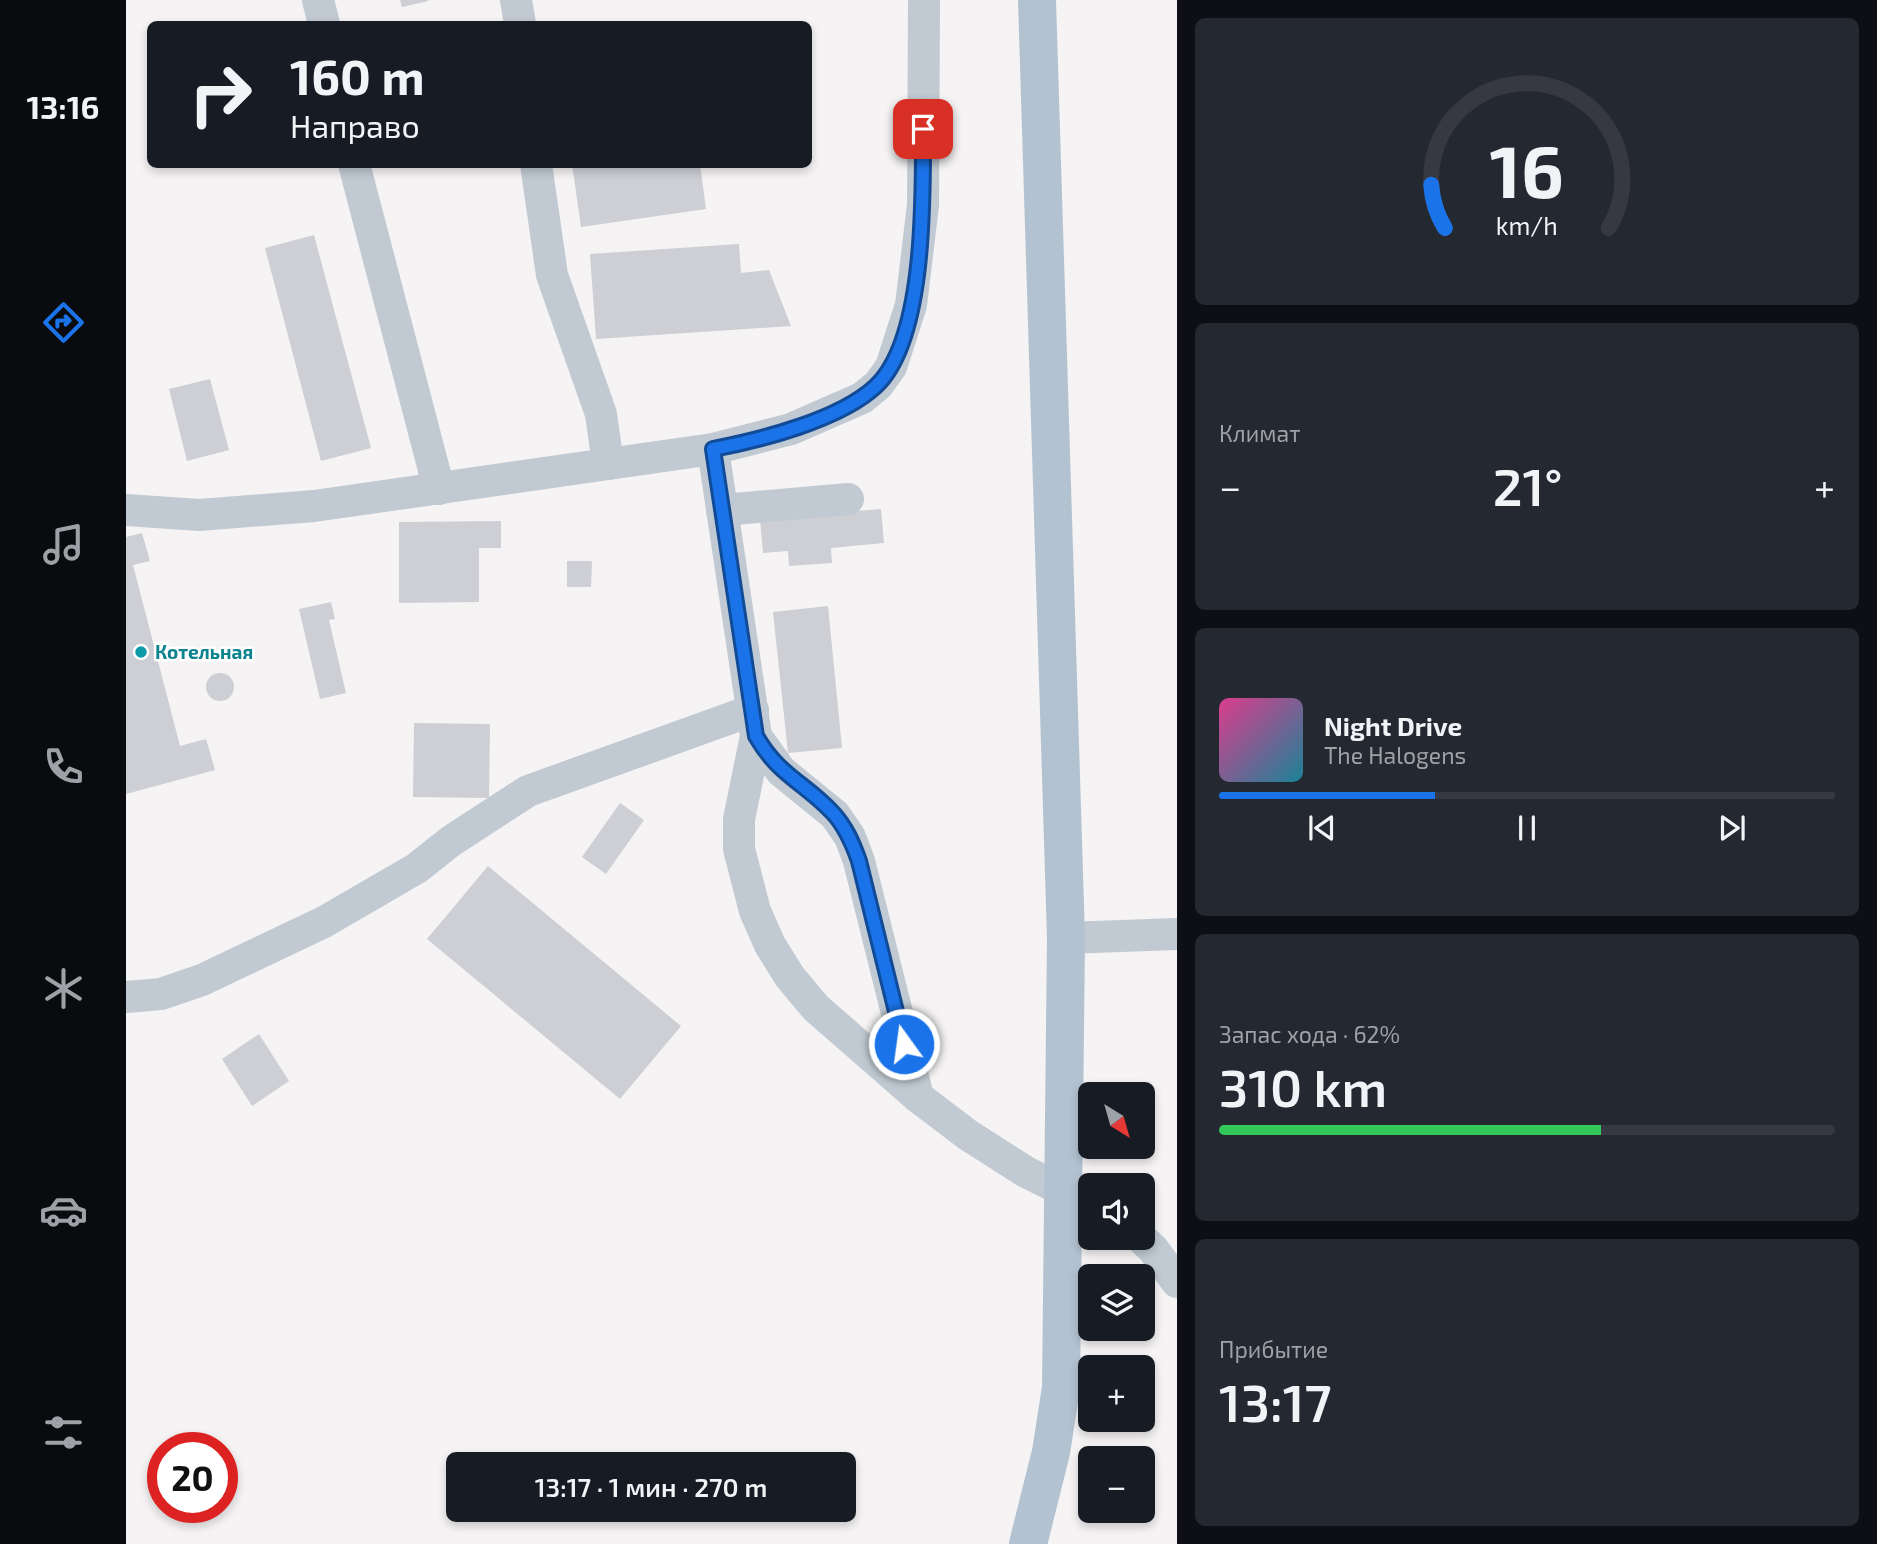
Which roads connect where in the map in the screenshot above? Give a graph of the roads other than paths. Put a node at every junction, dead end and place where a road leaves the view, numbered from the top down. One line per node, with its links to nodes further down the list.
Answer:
1 (318, 0): 5 (lane)
2 (516, 0): 6 (lane)
3 (924, 0): 9 (lane)
4 (1037, 0): 17 (main road)
5 (323, 21)
6 (520, 21)
7 (356, 168): 11 (lane)
8 (537, 168): 10 (lane)
9 (713, 449): 10 (lane); 14 (lane)
10 (608, 464): 11 (lane)
11 (439, 489): 13 (lane)
12 (848, 499): 14 (lane)
13 (126, 510)
14 (722, 510): 15 (lane)
15 (754, 723): 18 (lane); 19 (lane); 19 (lane)
16 (1177, 934): 17 (lane)
17 (1066, 938): 20 (main road)
18 (126, 997)
19 (918, 1097): 20 (lane)
20 (1076, 1197): 23 (main road)
21 (1153, 1250): 22 (lane)
22 (1177, 1282)
23 (1028, 1544)

